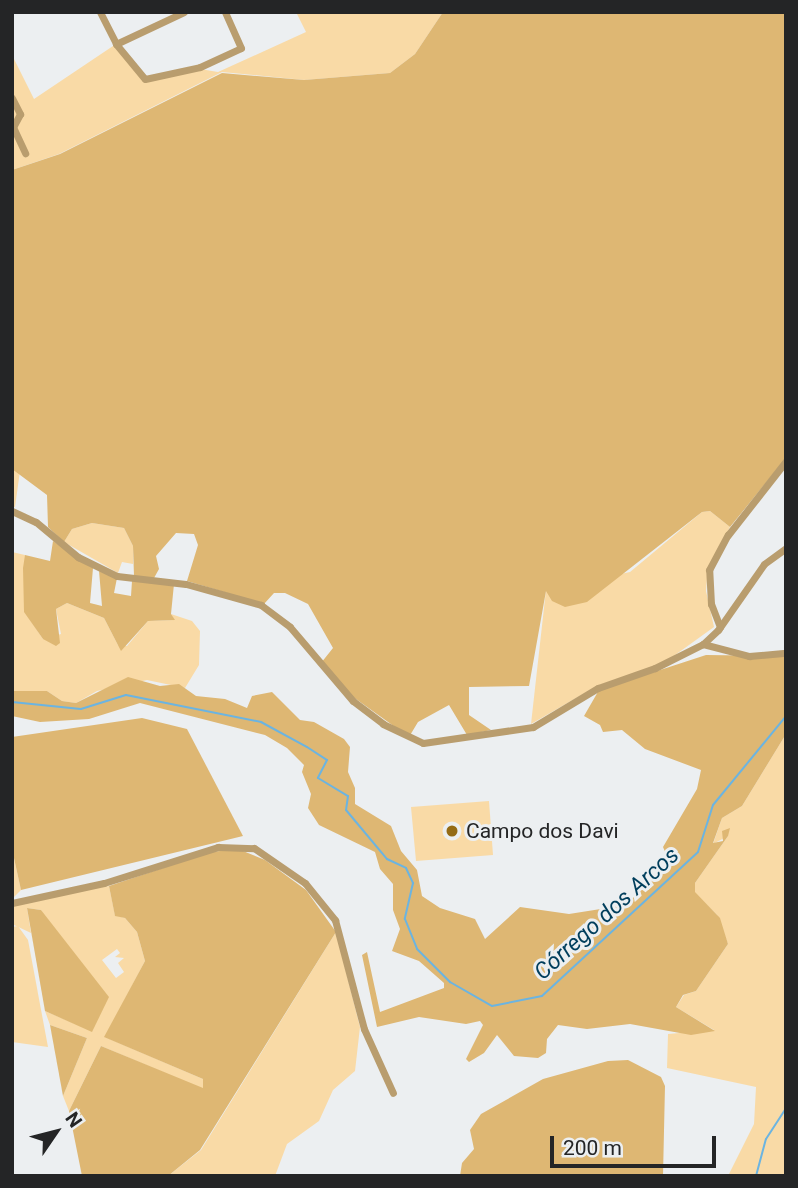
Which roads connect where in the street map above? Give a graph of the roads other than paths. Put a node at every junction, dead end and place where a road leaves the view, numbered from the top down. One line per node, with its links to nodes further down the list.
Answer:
1 (100, 12): 4 (street)
2 (184, 12): 4 (street)
3 (225, 12): 4 (street)
4 (116, 44)
5 (12, 98): 6 (street)
6 (25, 153)
7 (786, 461): 10 (street)
8 (12, 511): 11 (street)
9 (786, 548): 10 (street)
10 (720, 627): 11 (street)
11 (703, 644): 12 (street)
12 (786, 653)
13 (12, 903): 14 (street)
14 (393, 1093)

